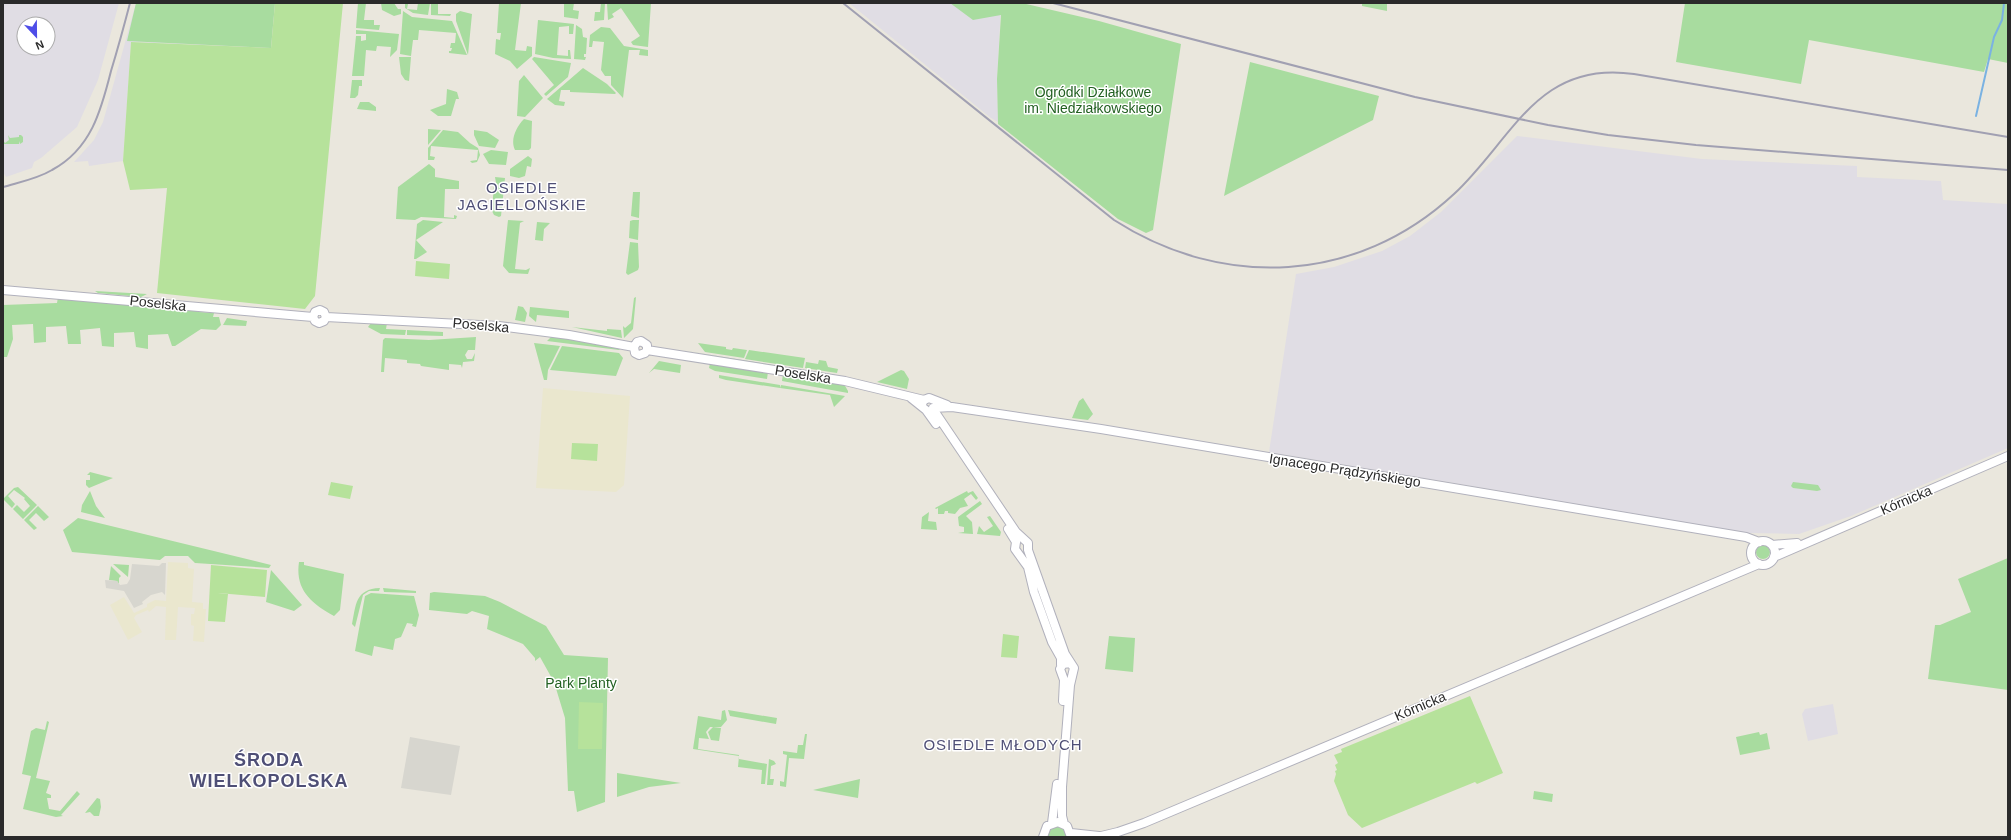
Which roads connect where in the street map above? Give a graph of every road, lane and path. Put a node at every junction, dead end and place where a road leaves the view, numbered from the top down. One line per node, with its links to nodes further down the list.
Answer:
1 (3, 290): 2 (street, Poselska)
2 (929, 406): 3 (street, Ignacego Prądzyńskiego); 4 (street); 6 (street)
3 (952, 407): 4 (street); 8 (street, Ignacego Prądzyńskiego)
4 (942, 424): 6 (street)
5 (2008, 456): 7 (street, Kórnicka)
6 (1020, 541): 10 (street); 11 (street)
7 (1804, 543): 9 (street, Kórnicka); 12 (street, Kórnicka)
8 (1756, 545): 9 (street); 13 (street)
9 (1772, 545): 12 (street)
10 (1028, 550): 11 (street); 16 (street)
11 (1020, 553): 17 (street)
12 (1774, 556): 14 (street)
13 (1752, 557): 14 (street); 15 (street, Kórnicka)
14 (1759, 564): 15 (street, Kórnicka)
15 (1739, 571): 24 (street, Kórnicka)
16 (1070, 663): 17 (street); 19 (street)
17 (1061, 665): 18 (street)
18 (1062, 675): 19 (street); 20 (street)
19 (1072, 675): 21 (street)
20 (1052, 823): 21 (street); 23 (street)
21 (1064, 824): 22 (street)
22 (1071, 835): 24 (street, Kórnicka)
23 (1043, 837)
24 (1098, 837)

